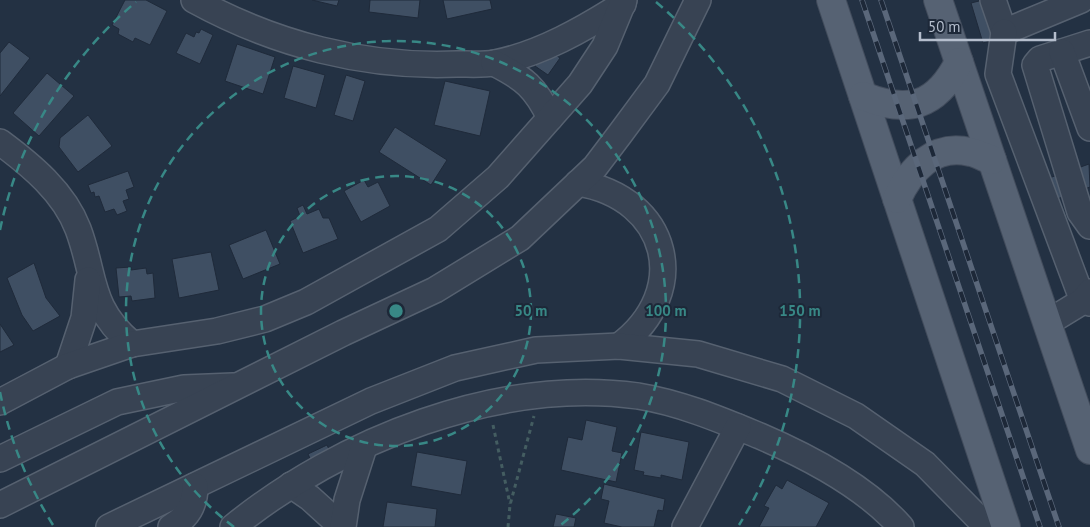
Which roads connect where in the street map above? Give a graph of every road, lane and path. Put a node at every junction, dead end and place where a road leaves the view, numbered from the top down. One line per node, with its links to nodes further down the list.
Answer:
1 (194, 0): 14 (street)
2 (698, 0): 20 (street)
3 (831, 0): 15 (main road)
4 (938, 0): 13 (main road)
5 (993, 0): 9 (street)
6 (1081, 0): 9 (street)
7 (623, 2): 8 (street); 12 (street)
8 (578, 31): 12 (street); 14 (street)
9 (1004, 32): 24 (street)
10 (1090, 43): 11 (street)
11 (1062, 52): 17 (street); 22 (street)
12 (599, 55): 16 (street)
13 (959, 62): 15 (main road); 19 (main road)
14 (494, 63): 16 (street)
15 (863, 96): 21 (main road)
16 (550, 118): 26 (street)
17 (1090, 128)
18 (0, 142): 23 (street)
19 (992, 160): 21 (main road); 25 (main road)
20 (578, 183): 27 (street); 29 (street)
21 (897, 199): 49 (main road)
22 (1090, 226)
23 (89, 272): 26 (street); 28 (street)
24 (1088, 299): 25 (street)
25 (1047, 323): 35 (main road)
26 (132, 344): 28 (street)
27 (619, 346): 37 (street); 48 (street)
28 (68, 366): 31 (street)
29 (241, 386): 36 (street); 39 (street)
30 (539, 395): 32 (street); 33 (street); 40 (path)
31 (0, 402)
32 (488, 404): 34 (street); 40 (path)
33 (738, 427): 46 (street); 47 (street)
34 (364, 447): 38 (street); 44 (street)
35 (1090, 450)
36 (0, 459)
37 (195, 486): 41 (street); 42 (street)
38 (291, 486): 43 (street); 44 (street)
39 (0, 505)
40 (510, 505): 45 (path)
41 (109, 527)
42 (171, 527)
43 (232, 527)
44 (342, 527)
45 (508, 527)
46 (685, 527)
47 (902, 527)
48 (988, 527)
49 (1006, 527)

